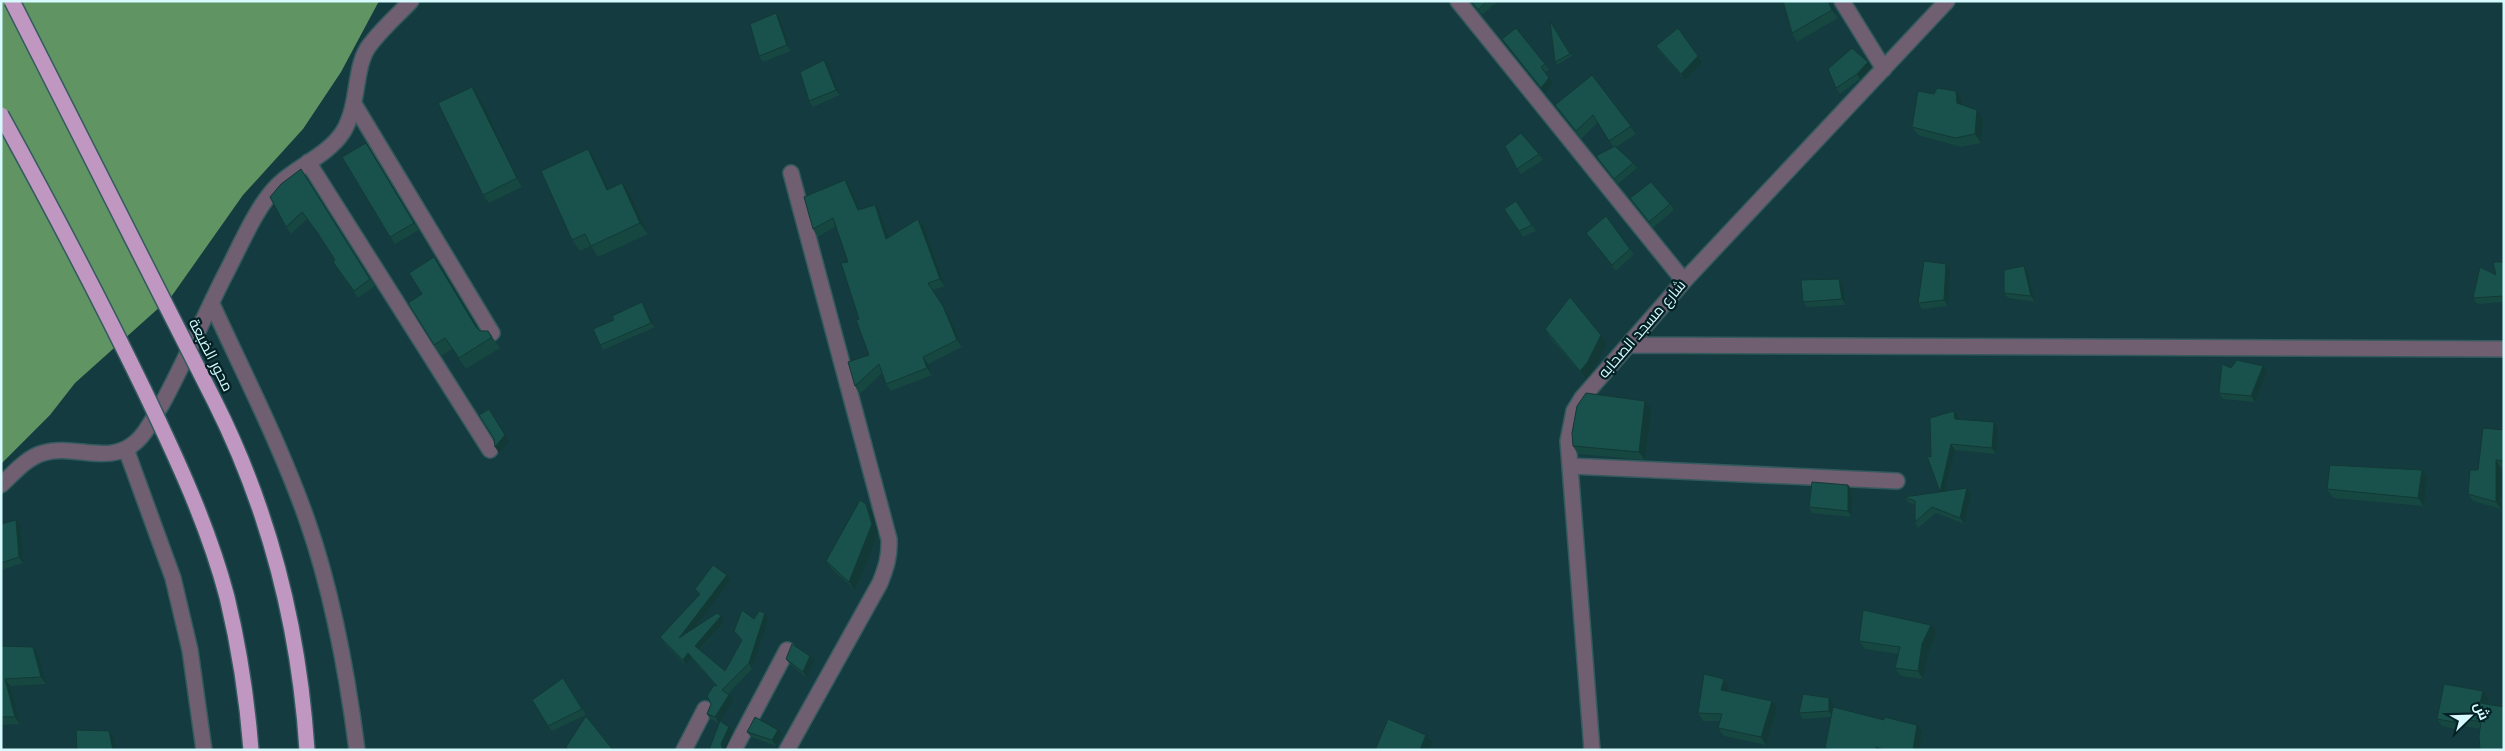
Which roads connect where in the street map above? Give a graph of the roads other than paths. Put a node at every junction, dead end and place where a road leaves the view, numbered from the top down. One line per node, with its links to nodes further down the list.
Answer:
1 (12, 1): 25 (highway, محور الضبعة, bridge)
2 (411, 1): 7 (street)
3 (1458, 1): 11 (street)
4 (1842, 1): 6 (street)
5 (1947, 1): 6 (street, شارع مسجد الصحابه)
6 (1884, 69): 11 (street, شارع مسجد الصحابه)
7 (354, 104): 9 (street); 13 (street)
8 (1, 115): 24 (highway, bridge)
9 (308, 162): 12 (street); 17 (street)
10 (791, 173): 29 (street)
11 (1684, 281): 14 (street, شارع مسجد الصحابه)
12 (212, 304): 16 (street); 26 (street)
13 (492, 333)
14 (1628, 346): 15 (street); 18 (street, شارع مسجد الصحابه)
15 (2504, 349)
16 (126, 449): 20 (street); 23 (street)
17 (490, 450)
18 (1570, 466): 19 (street); 30 (street, شارع مسجد الصحابه)
19 (1897, 481)
20 (1, 485)
21 (787, 650): 28 (street)
22 (706, 708): 27 (street)
23 (204, 750)
24 (251, 750)
25 (307, 750)
26 (357, 750)
27 (684, 750)
28 (734, 750)
29 (787, 750)
30 (1592, 750)

